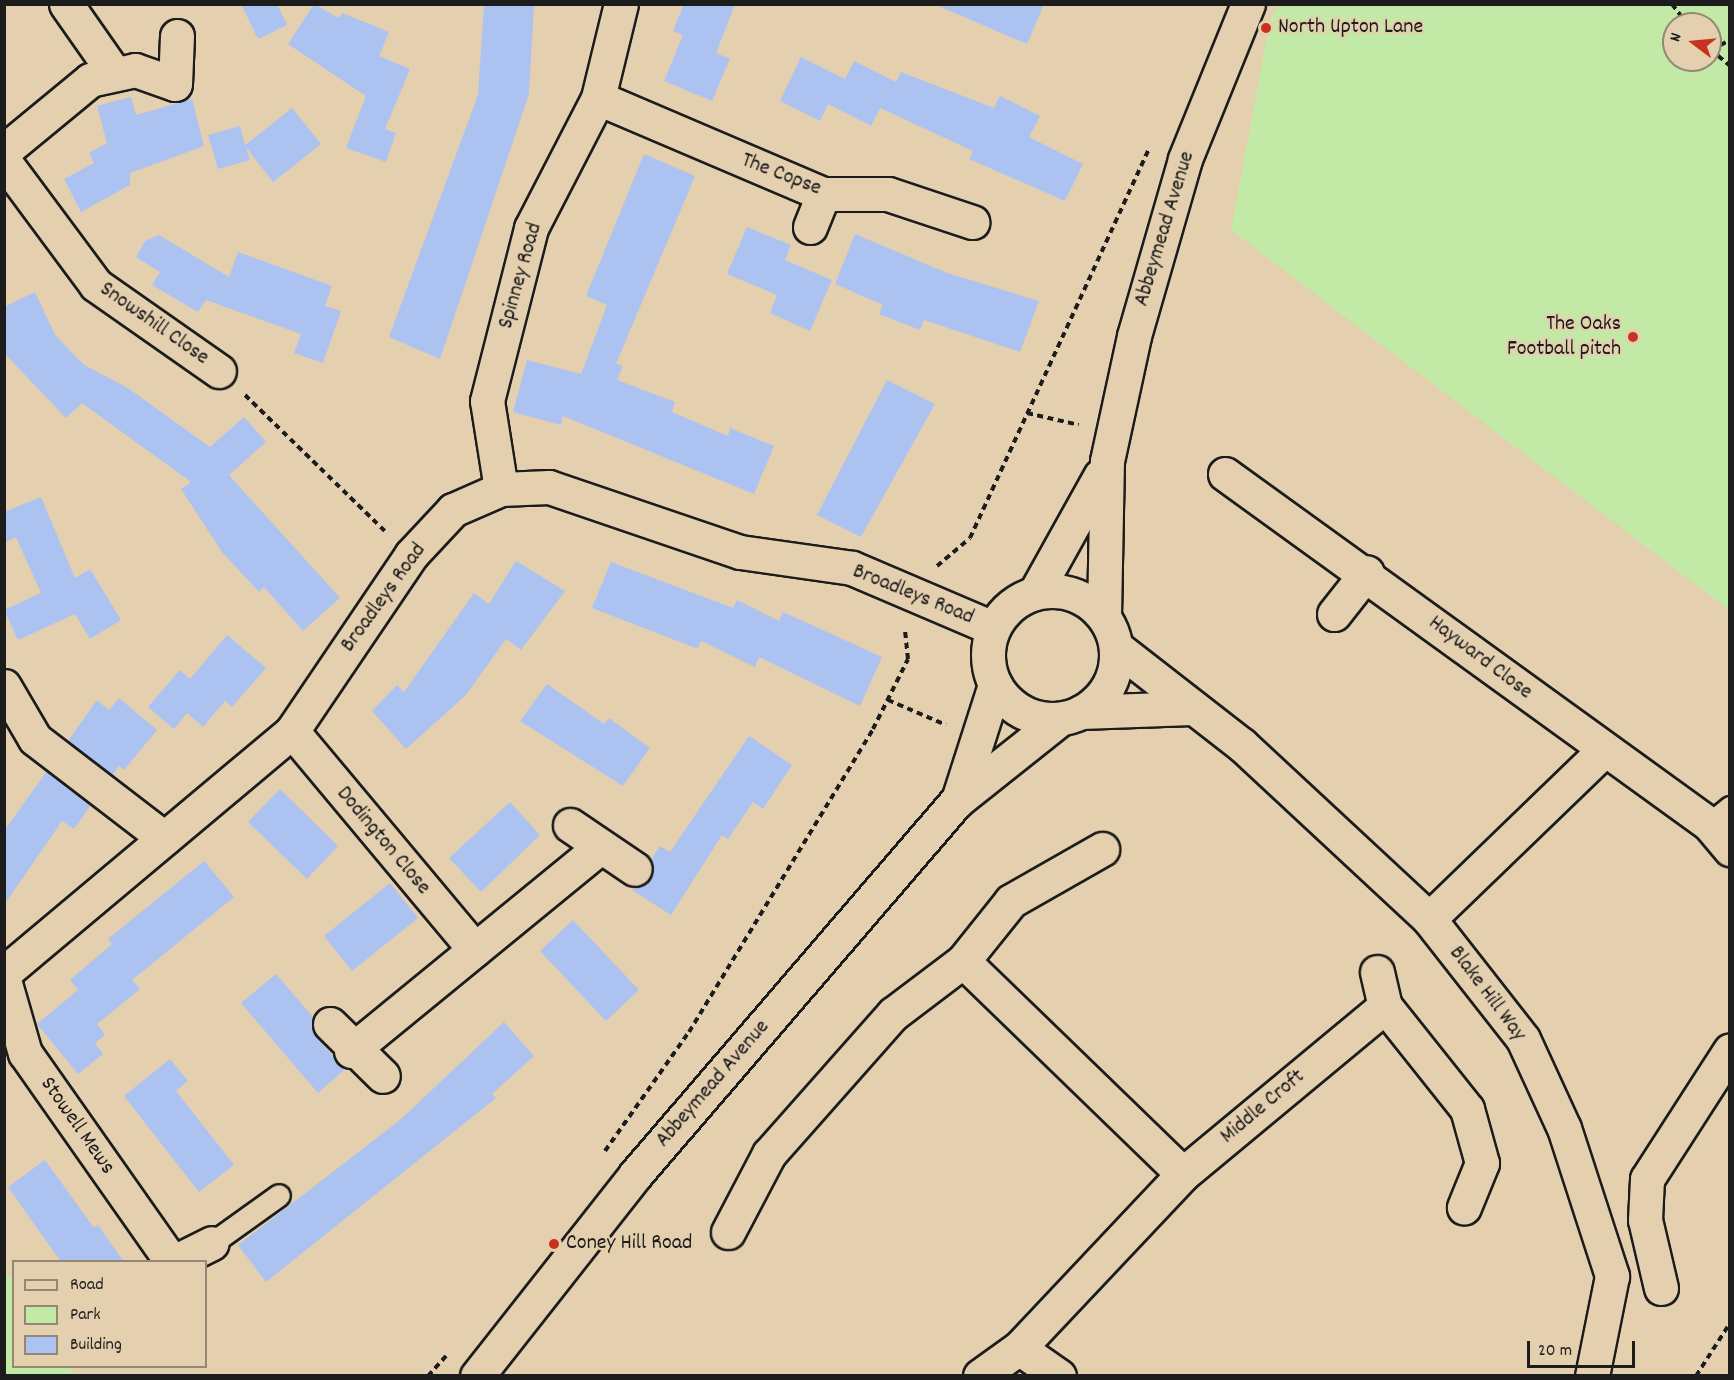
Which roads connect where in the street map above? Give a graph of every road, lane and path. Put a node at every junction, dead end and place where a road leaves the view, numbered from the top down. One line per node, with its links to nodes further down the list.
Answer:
1 (66, 4): 5 (street)
2 (621, 4): 6 (street, Spinney Road)
3 (1248, 4): 15 (street, Abbeymead Avenue)
4 (177, 36): 5 (street)
5 (115, 74): 8 (street)
6 (598, 98): 10 (street, The Copse); 17 (street, Spinney Road)
7 (1151, 144): 14 (path)
8 (4, 152)
9 (4, 161): 13 (street, Snowshill Close)
10 (823, 194): 11 (street, The Copse); 12 (street)
11 (972, 222)
12 (810, 227)
13 (219, 370): 18 (path)
14 (1027, 413): 15 (path); 19 (path)
15 (1110, 447): 21 (street, Abbeymead Avenue); 24 (street, Abbeymead Avenue)
16 (1225, 474): 20 (street, Hayward Close)
17 (501, 489): 18 (street, Broadleys Road); 25 (street, Broadleys Road)
18 (411, 555): 31 (street, Broadleys Road)
19 (934, 569)
20 (1367, 572): 22 (street); 32 (street, Hayward Close)
21 (1035, 593): 24 (street); 25 (street)
22 (1334, 614)
23 (903, 616): 52 (path)
24 (1104, 616): 26 (street)
25 (993, 628): 27 (street)
26 (1116, 647): 29 (street, Blake Hill Way); 30 (street)
27 (995, 685): 30 (street); 33 (street, Abbeymead Avenue)
28 (4, 686): 36 (street)
29 (1192, 708): 30 (street); 41 (street, Blake Hill Way)
30 (1070, 716): 33 (street, Abbeymead Avenue)
31 (292, 731): 36 (street, Broadleys Road); 42 (street, Dodington Close)
32 (1603, 751): 34 (street, Hayward Close); 41 (street)
33 (958, 800): 65 (street, Abbeymead Avenue)
34 (1719, 815): 39 (street, Hayward Close)
35 (570, 825): 37 (street)
36 (164, 838): 45 (street, Broadleys Road)
37 (600, 847): 40 (street); 42 (street)
38 (1102, 849): 43 (street)
39 (1730, 849)
40 (635, 869)
41 (1430, 919): 68 (street, Blake Hill Way)
42 (475, 950): 50 (street)
43 (963, 961): 53 (street); 56 (street)
44 (1377, 972): 47 (street)
45 (4, 973)
46 (4, 980): 58 (street, Stowell Mews)
47 (1385, 1006): 53 (street, Middle Croft); 55 (street)
48 (330, 1024): 50 (street)
49 (1730, 1050): 60 (street)
50 (351, 1051): 51 (street)
51 (383, 1076)
52 (601, 1157)
53 (1183, 1174): 62 (street, Middle Croft)
54 (279, 1195): 57 (lane)
55 (1464, 1207)
56 (728, 1232)
57 (212, 1243): 59 (street)
58 (172, 1260)
59 (177, 1260)
60 (1661, 1288)
61 (1730, 1323): 69 (path)
62 (1019, 1348): 66 (street, Middle Croft); 67 (street)
63 (452, 1349): 64 (path)
64 (428, 1376)
65 (477, 1376)
66 (980, 1376)
67 (1059, 1376)
68 (1592, 1376)
69 (1696, 1376)

